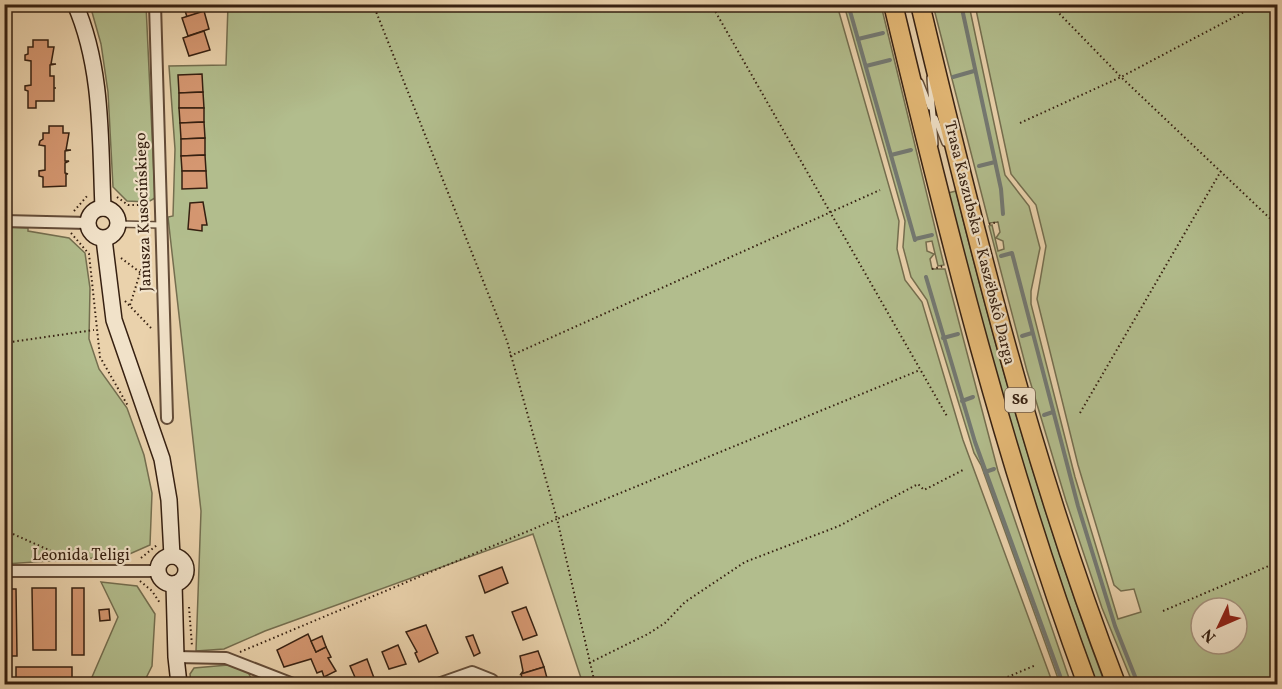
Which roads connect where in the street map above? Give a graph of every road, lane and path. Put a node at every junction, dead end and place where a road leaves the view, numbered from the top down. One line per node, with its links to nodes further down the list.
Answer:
1 (75, 4): 17 (street)
2 (155, 4): 19 (street, Janusza Kusocińskiego)
3 (373, 4): 41 (path)
4 (711, 4): 21 (path)
5 (893, 4): 10 (highway, Trasa Kaszubska – Kaszëbskô Darga / S6)
6 (920, 4): 9 (highway, Trasa Kaszubska – Kaszëbskô Darga / S6)
7 (1050, 4): 11 (path)
8 (1259, 4): 11 (path)
9 (926, 29): 12 (lane); 15 (highway, Trasa Kaszubska – Kaszëbskô Darga / S6)
10 (900, 35): 12 (lane); 18 (highway, Trasa Kaszubska – Kaszëbskô Darga / S6)
11 (1121, 77): 13 (path); 14 (path)
12 (932, 112): 15 (lane); 18 (lane)
13 (1020, 123)
14 (1221, 171): 28 (path); 43 (path)
15 (964, 189): 69 (highway, Trasa Kaszubska – Kaszëbskô Darga / S6)
16 (880, 190): 21 (path)
17 (96, 193): 19 (path); 20 (street)
18 (939, 195): 68 (highway, Trasa Kaszubska – Kaszëbskô Darga / S6)
19 (161, 202): 27 (street, Janusza Kusocińskiego)
20 (103, 208): 24 (street); 25 (street)
21 (830, 213): 41 (path); 42 (path)
22 (4, 221): 24 (street)
23 (998, 222): 26 (path)
24 (88, 223): 29 (street)
25 (118, 224): 27 (lane); 29 (street)
26 (989, 224)
27 (162, 225): 44 (street, Janusza Kusocińskiego)
28 (1278, 226)
29 (104, 238): 49 (street)
30 (118, 256): 34 (path)
31 (945, 266): 33 (path)
32 (142, 267): 34 (path)
33 (932, 269)
34 (140, 273): 35 (path); 37 (path)
35 (145, 276)
36 (118, 296): 37 (path)
37 (130, 305): 38 (path)
38 (151, 328)
39 (95, 330): 40 (path)
40 (4, 343)
41 (510, 356): 47 (path)
42 (920, 370): 45 (path); 47 (path)
43 (1080, 413)
44 (168, 418)
45 (948, 418)
46 (963, 470): 59 (path)
47 (557, 519): 58 (path); 59 (path)
48 (4, 524): 50 (path)
49 (172, 556): 54 (street); 55 (street)
50 (76, 561)
51 (1276, 562): 52 (path); 56 (path)
52 (1278, 570)
53 (4, 571): 54 (street, Leonida Teligi)
54 (157, 571): 55 (street)
55 (174, 584): 57 (street)
56 (1162, 611)
57 (176, 657): 58 (street); 61 (street); 62 (street)
58 (226, 658): 63 (street)
59 (589, 663): 66 (path)
60 (1036, 665): 67 (path)
61 (168, 684)
62 (179, 684)
63 (293, 684)
64 (438, 684): 65 (street)
65 (493, 684)
66 (595, 684)
67 (991, 684)
68 (1087, 684)
69 (1116, 684)

